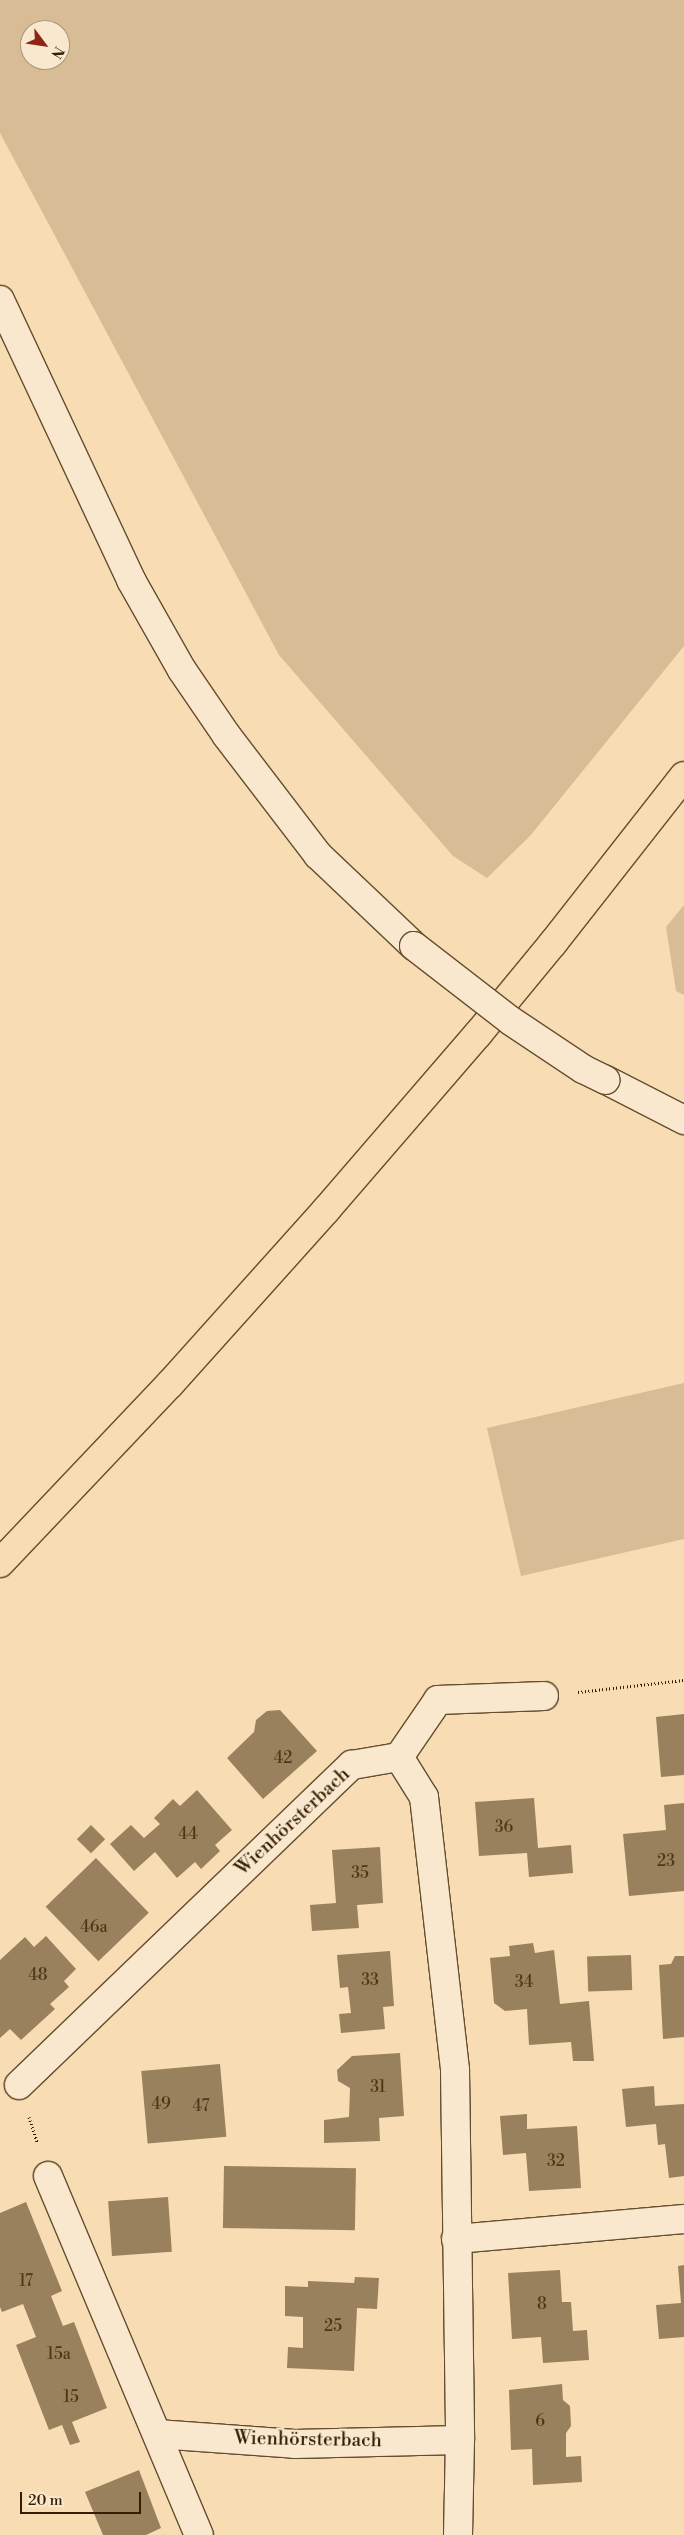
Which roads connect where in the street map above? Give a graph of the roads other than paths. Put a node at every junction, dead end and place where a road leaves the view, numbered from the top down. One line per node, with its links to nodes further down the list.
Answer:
1 (0, 300): 3 (street, bridge)
2 (684, 776): 4 (main road)
3 (684, 1120)
4 (0, 1563)
5 (544, 1696): 6 (street)
6 (399, 1757): 7 (street, Wienhörsterbach); 10 (street)
7 (19, 2085)
8 (48, 2176): 11 (street)
9 (684, 2219): 10 (street)
10 (456, 2239): 12 (street)
11 (157, 2434): 12 (street, Wienhörsterbach); 13 (street)
12 (460, 2440): 14 (street)
13 (199, 2535)
14 (458, 2535)

